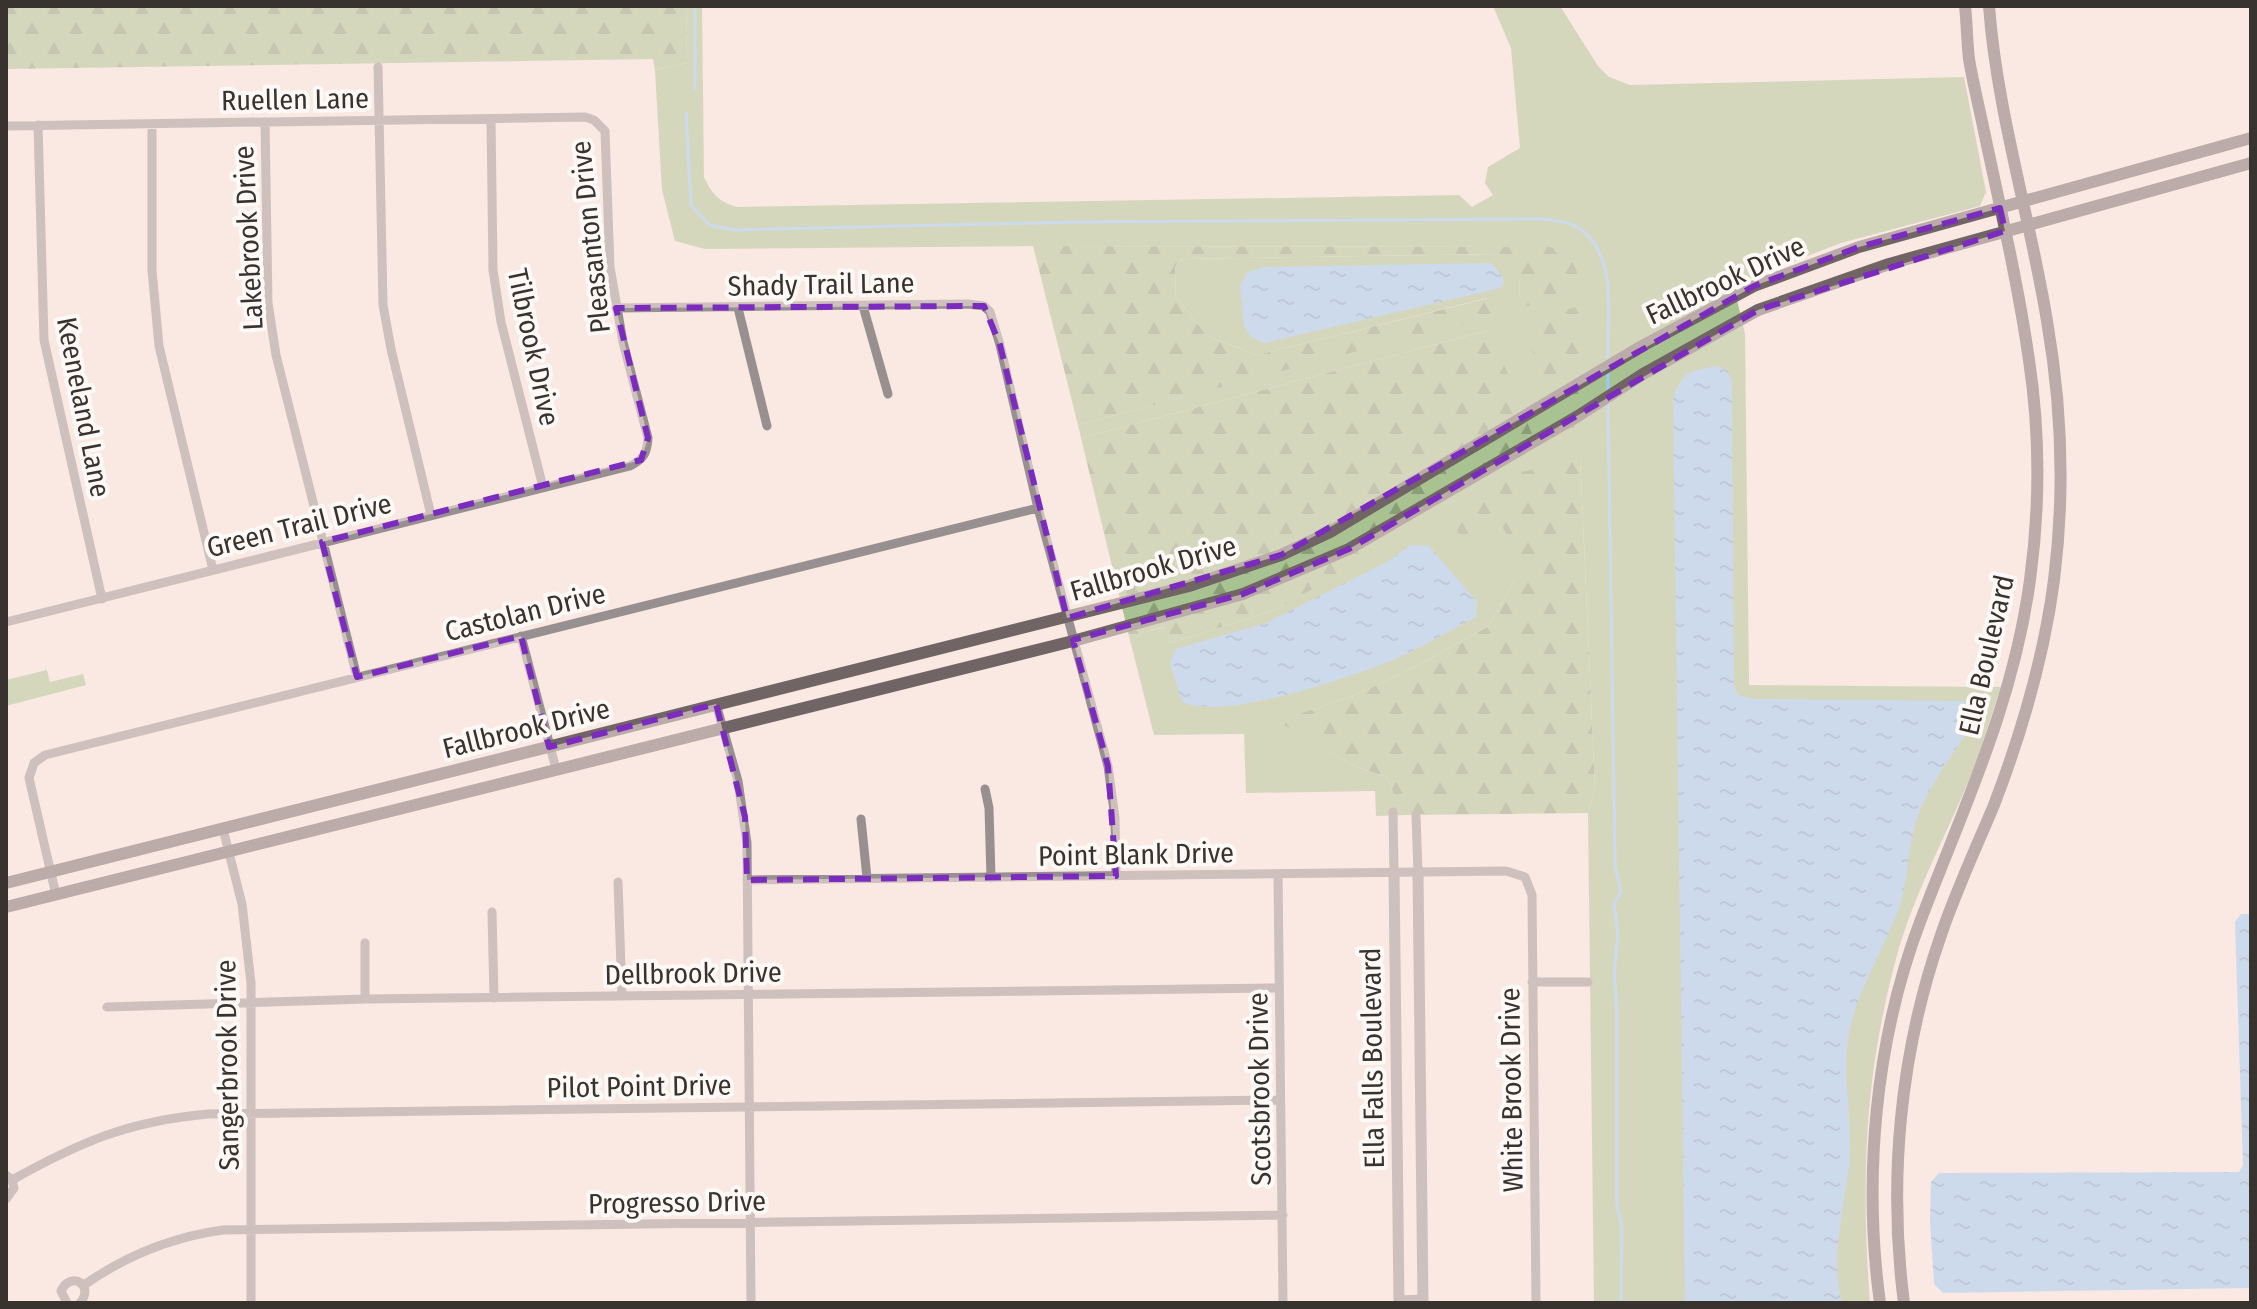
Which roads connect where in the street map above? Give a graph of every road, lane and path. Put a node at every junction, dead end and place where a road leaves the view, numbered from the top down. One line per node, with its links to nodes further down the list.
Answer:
1 (1965, 6): 14 (main road, Ella Boulevard)
2 (1989, 6): 13 (main road, Ella Boulevard)
3 (378, 67): 5 (street)
4 (585, 117): 6 (street, Ruellen Lane); 20 (street, Pleasanton Drive)
5 (378, 119): 6 (street, Ruellen Lane); 7 (street, Ruellen Lane); 31 (street)
6 (491, 119): 27 (street, Tilbrook Drive)
7 (265, 122): 8 (street, Ruellen Lane); 32 (street, Lakebrook Drive)
8 (152, 124): 9 (street, Ruellen Lane); 34 (street)
9 (38, 125): 10 (street, Ruellen Lane); 36 (street, Keeneland Lane)
10 (6, 126)
11 (2251, 138): 13 (main road, Fallbrook Drive)
12 (2251, 163): 15 (main road, Fallbrook Drive)
13 (2023, 202): 14 (main road, Fallbrook Drive); 15 (main road, Ella Boulevard)
14 (2000, 208): 16 (main road, Ella Boulevard); 17 (main road, Fallbrook Drive)
15 (2028, 225): 16 (main road, Fallbrook Drive); 30 (main road, Ella Boulevard)
16 (2005, 231): 18 (main road, Fallbrook Drive); 29 (main road, Ella Boulevard)
17 (1774, 279): 18 (main road); 22 (main road, Fallbrook Drive)
18 (1783, 300): 23 (main road, Fallbrook Drive)
19 (863, 306): 21 (street, Shady Trail Lane); 24 (street); 28 (street, Shady Trail Lane)
20 (616, 308): 21 (street, Shady Trail Lane); 26 (street, Pleasanton Drive)
21 (738, 308): 25 (street)
22 (1618, 360): 23 (main road); 33 (main road, Fallbrook Drive)
23 (1630, 383): 35 (main road, Fallbrook Drive)
24 (888, 394)
25 (767, 426)
26 (602, 473): 27 (street, Green Trail Drive)
27 (543, 487): 31 (street, Green Trail Drive)
28 (1038, 508): 37 (street); 39 (street, Castolan Drive)
29 (2037, 511): 30 (main road); 45 (main road, Ella Boulevard)
30 (2060, 512): 46 (main road, Ella Boulevard)
31 (431, 515): 32 (street, Green Trail Drive)
32 (322, 542): 34 (street, Green Trail Drive); 42 (street, Lakebrook Drive)
33 (1281, 555): 35 (main road); 37 (main road, Fallbrook Drive)
34 (213, 570): 36 (street, Green Trail Drive)
35 (1291, 575): 40 (main road, Fallbrook Drive)
36 (102, 599): 38 (street, Green Trail Drive)
37 (1067, 618): 40 (street); 41 (main road, Fallbrook Drive)
38 (6, 622)
39 (521, 636): 42 (street, Castolan Drive); 48 (street)
40 (1073, 641): 43 (main road, Fallbrook Drive); 62 (street)
41 (914, 655): 43 (main road); 44 (main road, Fallbrook Drive)
42 (357, 677): 58 (street, Castolan Drive)
43 (920, 678): 47 (main road, Fallbrook Drive)
44 (716, 704): 47 (street); 48 (main road, Fallbrook Drive)
45 (2003, 707): 46 (main road); 87 (main road, Ella Boulevard)
46 (2026, 713): 88 (main road, Ella Boulevard)
47 (722, 727): 49 (main road, Fallbrook Drive); 66 (street)
48 (549, 747): 49 (street); 50 (main road, Fallbrook Drive)
49 (556, 769): 52 (main road, Fallbrook Drive)
50 (382, 789): 52 (main road); 56 (main road, Fallbrook Drive)
51 (985, 789): 65 (street)
52 (388, 811): 57 (main road, Fallbrook Drive)
53 (1393, 812): 59 (street, Ella Falls Boulevard)
54 (1416, 816): 60 (street, Ella Falls Boulevard)
55 (861, 819): 64 (street)
56 (223, 829): 57 (street, Sangerbrook Drive); 58 (main road, Fallbrook Drive)
57 (228, 851): 69 (main road, Fallbrook Drive); 80 (street, Sangerbrook Drive)
58 (51, 872): 68 (main road, Fallbrook Drive); 69 (street)
59 (1394, 872): 60 (street, Point Blank Drive); 61 (street, Point Blank Drive); 83 (street, Ella Falls Boulevard)
60 (1418, 872): 63 (street, Point Blank Drive); 84 (street, Ella Falls Boulevard)
61 (1278, 875): 62 (street, Point Blank Drive); 75 (street, Scotsbrook Drive)
62 (1116, 876): 65 (street, Point Blank Drive)
63 (1525, 877): 73 (street, White Brook Drive)
64 (867, 878): 65 (street, Point Blank Drive); 66 (street, Point Blank Drive)
65 (991, 878)
66 (747, 880): 76 (street)
67 (618, 882): 77 (street)
68 (6, 883)
69 (56, 895): 70 (main road, Fallbrook Drive)
70 (6, 907)
71 (492, 912): 78 (street)
72 (365, 943): 79 (street)
73 (1532, 982): 74 (street); 102 (street, White Brook Drive)
74 (1588, 982)
75 (1279, 988): 76 (street, Dellbrook Drive); 82 (street, Scotsbrook Drive)
76 (749, 995): 77 (street, Dellbrook Drive); 85 (street)
77 (622, 996): 78 (street, Dellbrook Drive)
78 (494, 998): 79 (street, Dellbrook Drive)
79 (365, 999): 80 (street, Dellbrook Drive)
80 (250, 1002): 81 (street, Dellbrook Drive); 86 (street, Sangerbrook Drive)
81 (107, 1007)
82 (1280, 1100): 85 (street, Pilot Point Drive); 91 (street, Scotsbrook Drive)
83 (1396, 1100): 84 (street); 95 (street, Ella Falls Boulevard)
84 (1419, 1100): 96 (street, Ella Falls Boulevard)
85 (749, 1107): 86 (street, Pilot Point Drive); 92 (street)
86 (251, 1113): 89 (street, Pilot Point Drive); 93 (street, Sangerbrook Drive)
87 (1878, 1113): 88 (main road); 103 (main road, Ella Boulevard)
88 (1902, 1115): 104 (main road, Ella Boulevard)
89 (9, 1178): 90 (street, Pilot Point Drive)
90 (6, 1199)
91 (1283, 1215): 92 (street, Progresso Drive); 101 (street, Scotsbrook Drive)
92 (749, 1223): 93 (street, Progresso Drive); 100 (street)
93 (250, 1230): 94 (street, Progresso Drive); 99 (street, Sangerbrook Drive)
94 (84, 1285): 97 (street, Progresso Drive); 98 (street)
95 (1399, 1302): 96 (street)
96 (1422, 1302)
97 (67, 1303)
98 (80, 1303)
99 (251, 1303)
100 (751, 1303)
101 (1283, 1303)
102 (1536, 1303)
103 (1880, 1303)
104 (1904, 1303)

